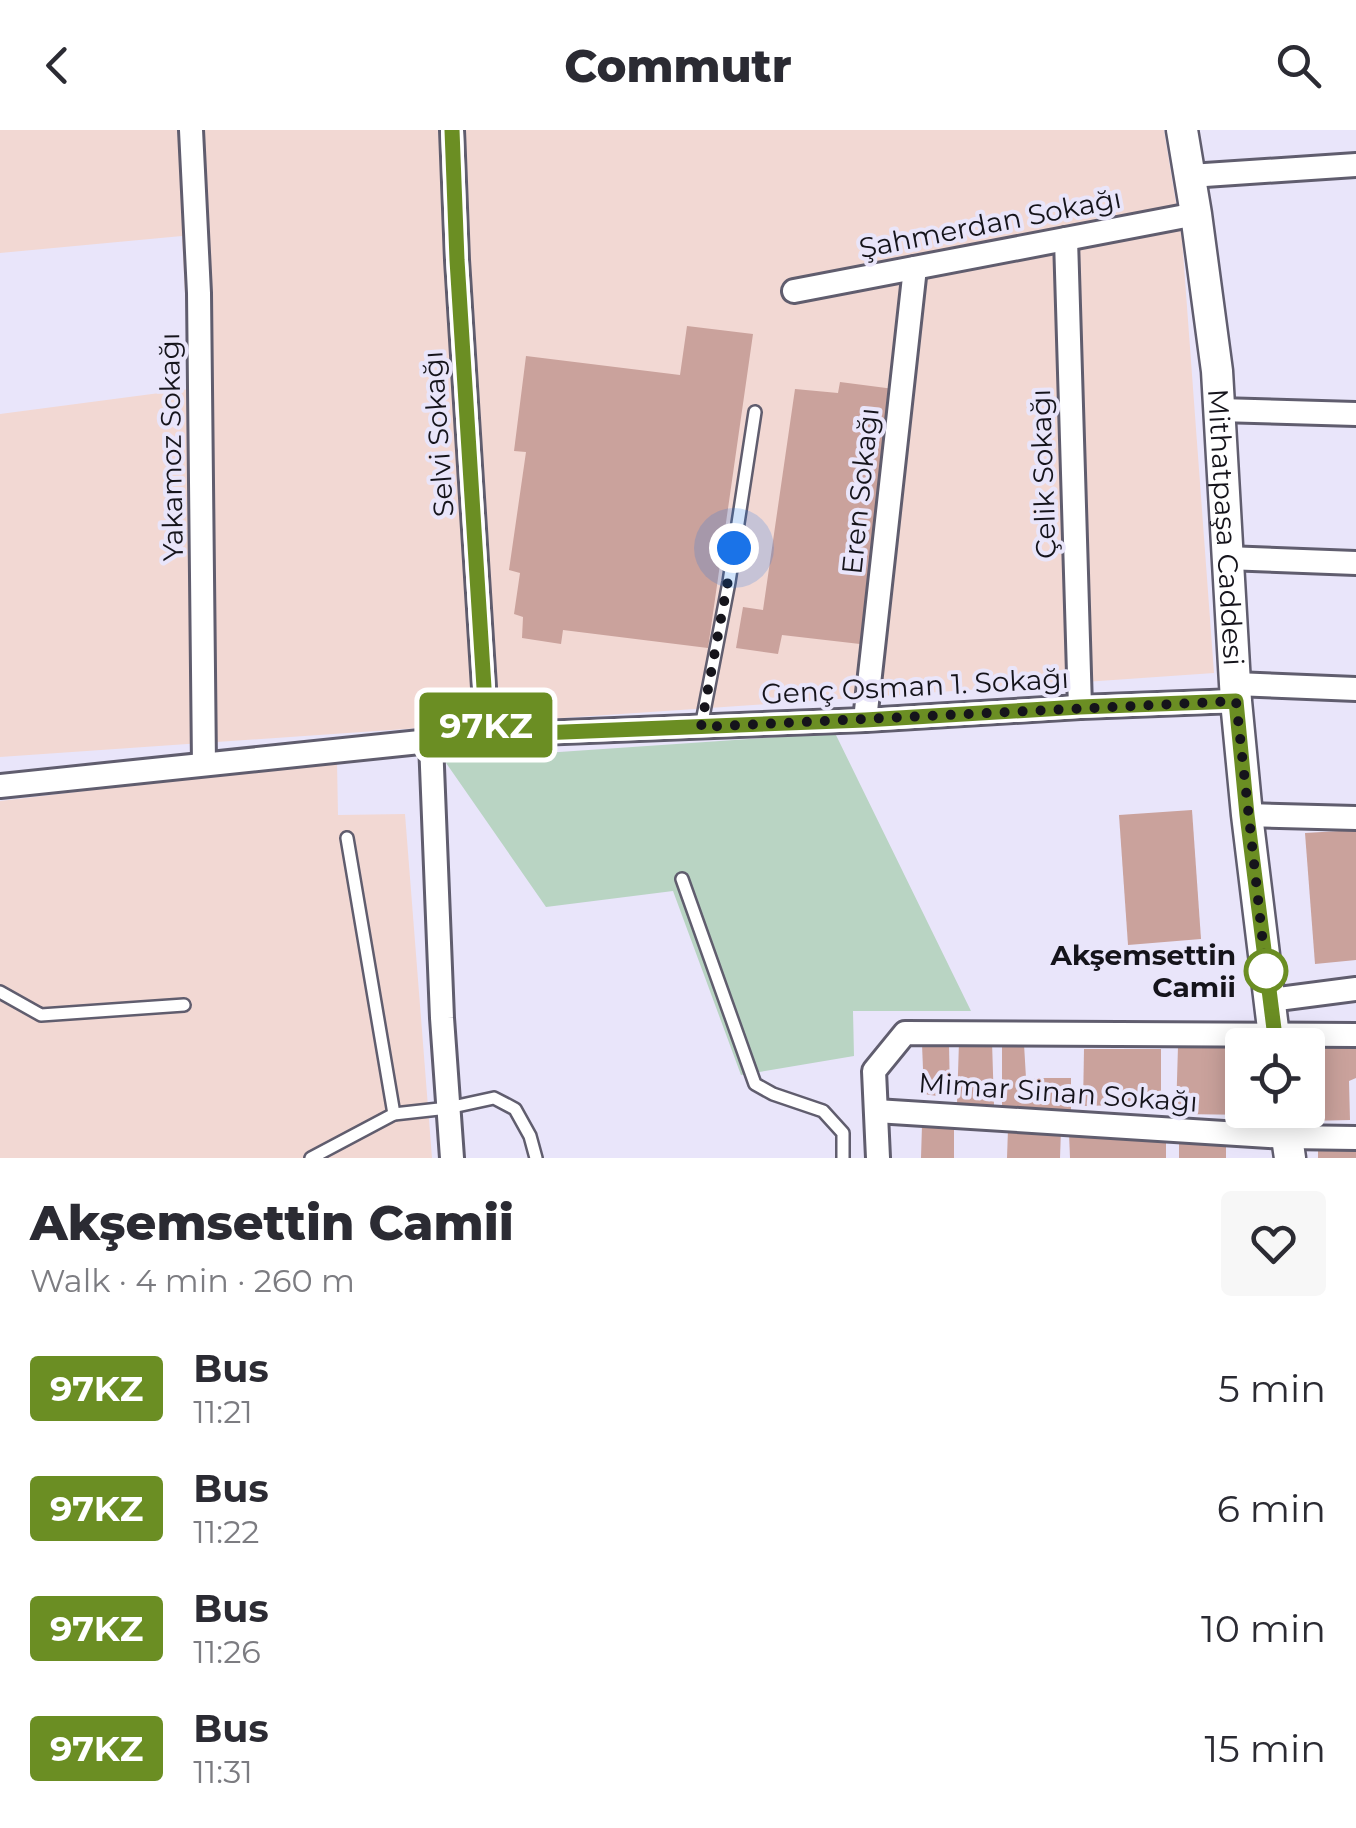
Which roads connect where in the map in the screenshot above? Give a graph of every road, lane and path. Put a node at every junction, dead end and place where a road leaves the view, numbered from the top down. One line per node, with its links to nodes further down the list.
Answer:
1 (191, 130): 22 (street, Yakamoz Sokağı)
2 (452, 130): 20 (street, Selvi Sokağı)
3 (1182, 130): 5 (main road, Mithatpaşa Caddesi)
4 (1356, 166): 5 (street)
5 (1190, 176): 6 (main road, Mithatpaşa Caddesi)
6 (1196, 214): 7 (street, Şahmerdan Sokağı); 10 (main road, Mithatpaşa Caddesi)
7 (1066, 239): 8 (street, Şahmerdan Sokağı); 17 (street, Çelik Sokağı)
8 (915, 268): 9 (street, Şahmerdan Sokağı); 18 (street, Eren Sokağı)
9 (794, 291)
10 (1219, 410): 12 (street); 13 (main road, Mithatpaşa Caddesi)
11 (756, 412): 19 (lane)
12 (1356, 414)
13 (1226, 558): 14 (street); 16 (main road, Mithatpaşa Caddesi)
14 (1356, 563)
15 (1356, 688): 16 (street, Genç Osman 1. Sokağı)
16 (1235, 693): 17 (street, Genç Osman 1. Sokağı); 24 (main road, Mithatpaşa Caddesi)
17 (1080, 707): 18 (street, Genç Osman 1. Sokağı)
18 (865, 720): 19 (street, Genç Osman 1. Sokağı)
19 (701, 727): 20 (street, Genç Osman 1. Sokağı)
20 (487, 735): 21 (street, Genç Osman 1. Sokağı)
21 (431, 742): 22 (street, Genç Osman 1. Sokağı); 36 (street)
22 (204, 764): 23 (street, Genç Osman 1. Sokağı)
23 (0, 786)
24 (1247, 815): 25 (street); 30 (main road, Mithatpaşa Caddesi)
25 (1356, 818)
26 (347, 838): 38 (lane)
27 (682, 878): 44 (lane)
28 (1356, 989): 30 (street)
29 (0, 992): 31 (lane)
30 (1270, 1000): 32 (main road, Mithatpaşa Caddesi)
31 (184, 1006)
32 (1274, 1028)
33 (1356, 1035): 34 (street)
34 (1325, 1037)
35 (1225, 1038): 37 (street)
36 (448, 1108): 38 (lane); 42 (street); 43 (lane)
37 (876, 1110): 39 (street, Mimar Sinan Sokağı); 45 (street)
38 (394, 1114): 41 (lane)
39 (1286, 1135): 40 (street, Mimar Sinan Sokağı)
40 (1356, 1138)
41 (311, 1158)
42 (452, 1158)
43 (536, 1158)
44 (844, 1158)
45 (878, 1158)

